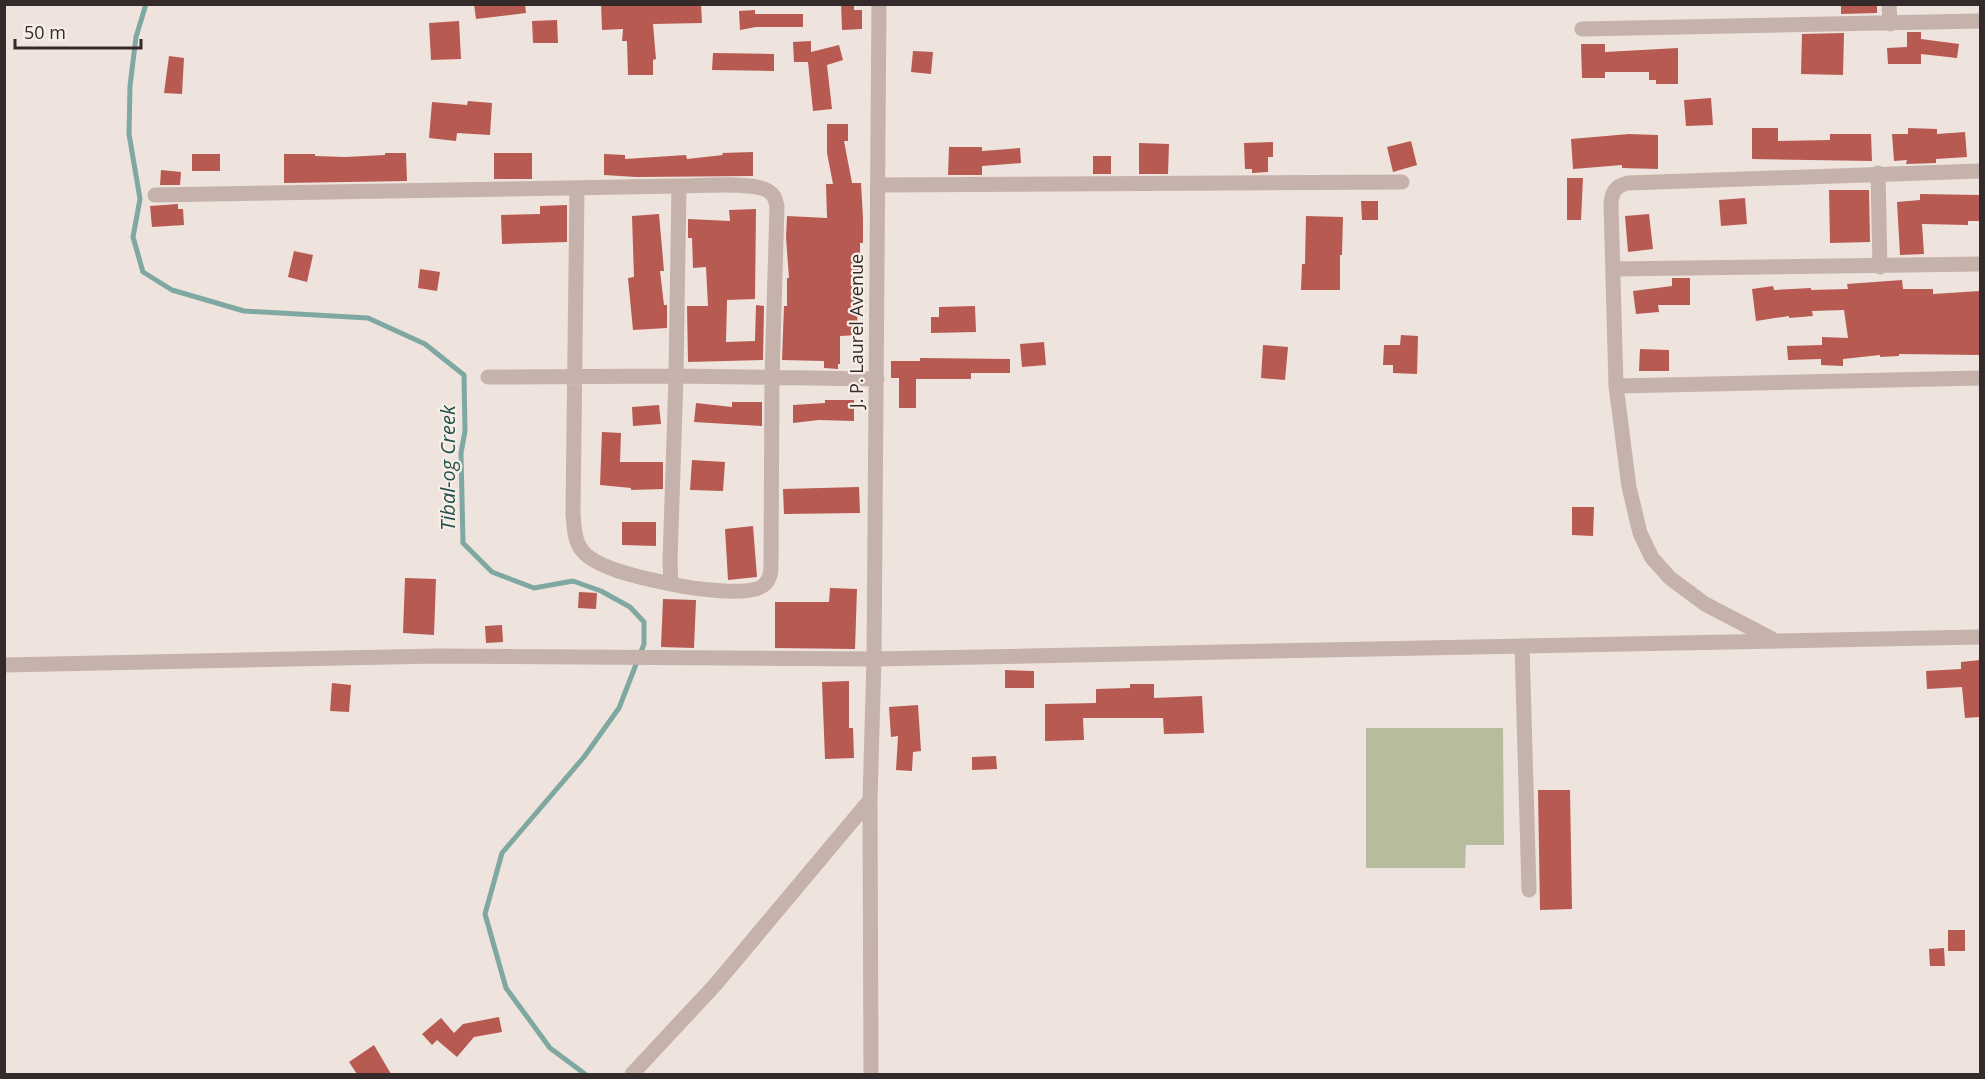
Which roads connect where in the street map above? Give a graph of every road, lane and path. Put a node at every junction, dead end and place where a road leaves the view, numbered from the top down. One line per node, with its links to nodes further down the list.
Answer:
1 (879, 4): 9 (street, J. P. Laurel Avenue)
2 (1889, 4): 4 (street)
3 (1980, 21): 4 (street)
4 (1890, 24): 5 (street)
5 (1582, 28)
6 (1980, 171): 7 (street)
7 (1878, 173): 14 (street); 15 (street)
8 (1402, 182): 9 (street)
9 (878, 185): 21 (street, J. P. Laurel Avenue)
10 (679, 186): 11 (street); 17 (street); 19 (street)
11 (577, 189): 12 (street); 16 (street)
12 (155, 195)
13 (1980, 264): 14 (street)
14 (1880, 267): 15 (street)
15 (1614, 270): 22 (street)
16 (576, 376): 17 (street); 18 (street); 23 (street)
17 (676, 376): 19 (street); 23 (street)
18 (488, 377)
19 (772, 378): 21 (street); 23 (street)
20 (1980, 378): 22 (street)
21 (877, 379): 27 (street, J. P. Laurel Avenue)
22 (1616, 386): 25 (street)
23 (671, 584)
24 (1980, 637): 25 (street)
25 (1774, 641): 26 (street)
26 (1522, 646): 27 (street); 30 (street)
27 (874, 659): 28 (street); 29 (street, J. P. Laurel Avenue)
28 (4, 665)
29 (870, 800): 31 (street); 32 (street, J. P. Laurel Avenue)
30 (1529, 890)
31 (632, 1074)
32 (871, 1074)

